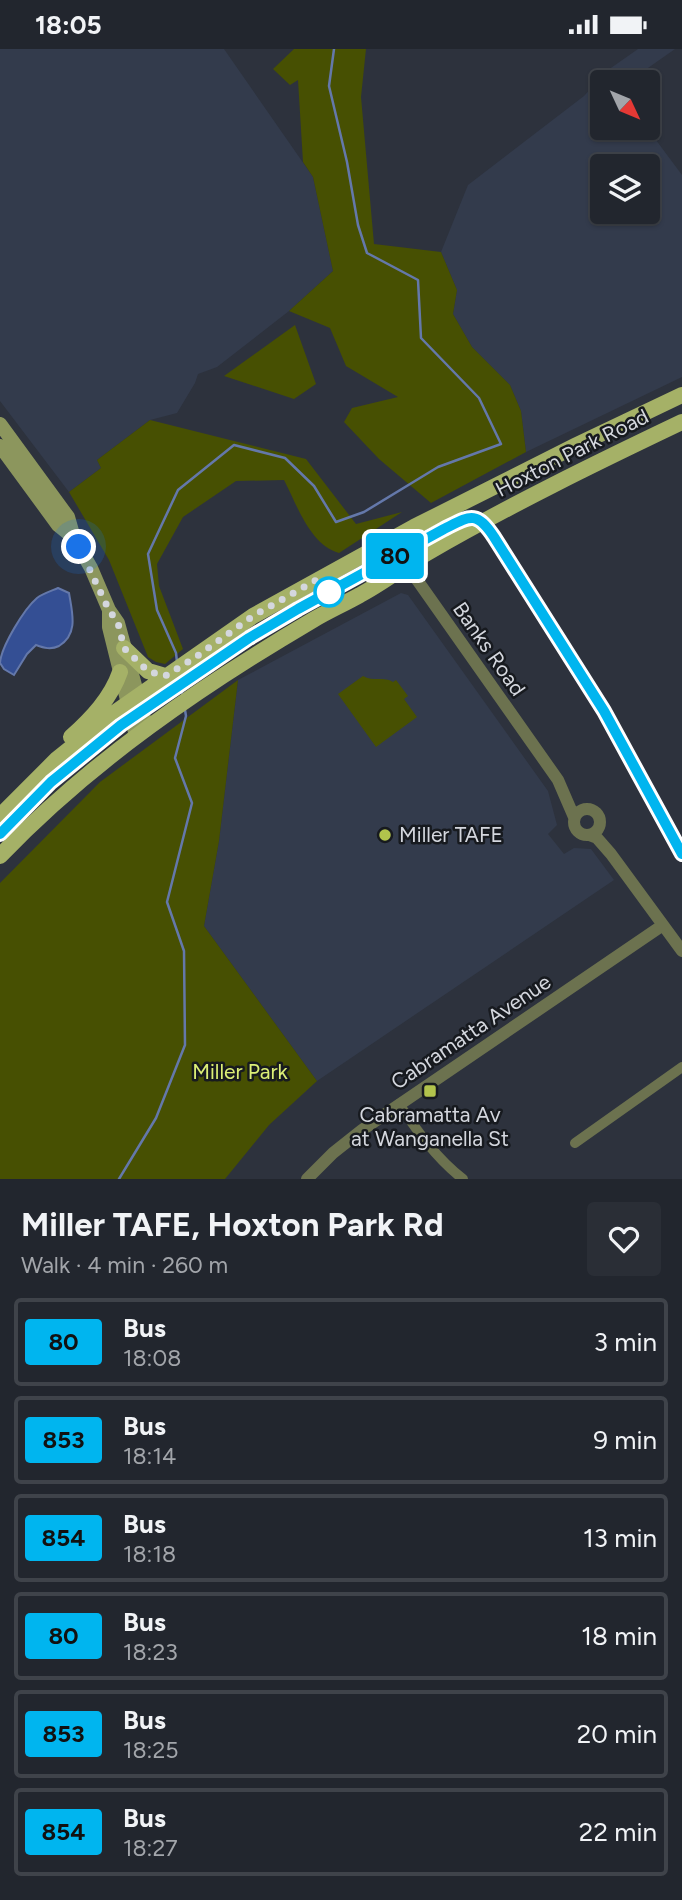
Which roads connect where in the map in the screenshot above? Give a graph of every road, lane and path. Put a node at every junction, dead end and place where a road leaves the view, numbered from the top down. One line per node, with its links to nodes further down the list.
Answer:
1 (682, 395): 6 (main road, Hoxton Park Road)
2 (682, 422): 7 (main road, Hoxton Park Road)
3 (0, 424): 5 (main road)
4 (0, 446): 5 (main road)
5 (74, 538): 8 (main road)
6 (389, 540): 7 (street, Banks Road); 11 (main road, Hoxton Park Road)
7 (406, 566): 13 (main road, Hoxton Park Road); 14 (street, Banks Road)
8 (109, 610): 9 (main road); 10 (main road)
9 (124, 648): 11 (main road); 12 (main road)
10 (120, 672): 12 (main road); 15 (main road)
11 (162, 677): 12 (main road, Hoxton Park Road)
12 (133, 699): 13 (main road); 15 (main road, Hoxton Park Road)
13 (142, 732): 20 (main road, Hoxton Park Road)
14 (558, 780): 16 (street, Banks Road); 18 (street, Banks Road)
15 (24, 791): 17 (main road, Hoxton Park Road)
16 (588, 808): 18 (street); 19 (street)
17 (0, 816)
18 (574, 817): 19 (street)
19 (594, 831): 21 (street)
20 (0, 856)
21 (663, 925): 22 (street); 24 (street, Cabramatta Avenue)
22 (682, 951)
23 (682, 1067): 25 (street)
24 (399, 1104): 26 (street, Cabramatta Avenue); 27 (street)
25 (575, 1143)
26 (307, 1179)
27 (463, 1179)

